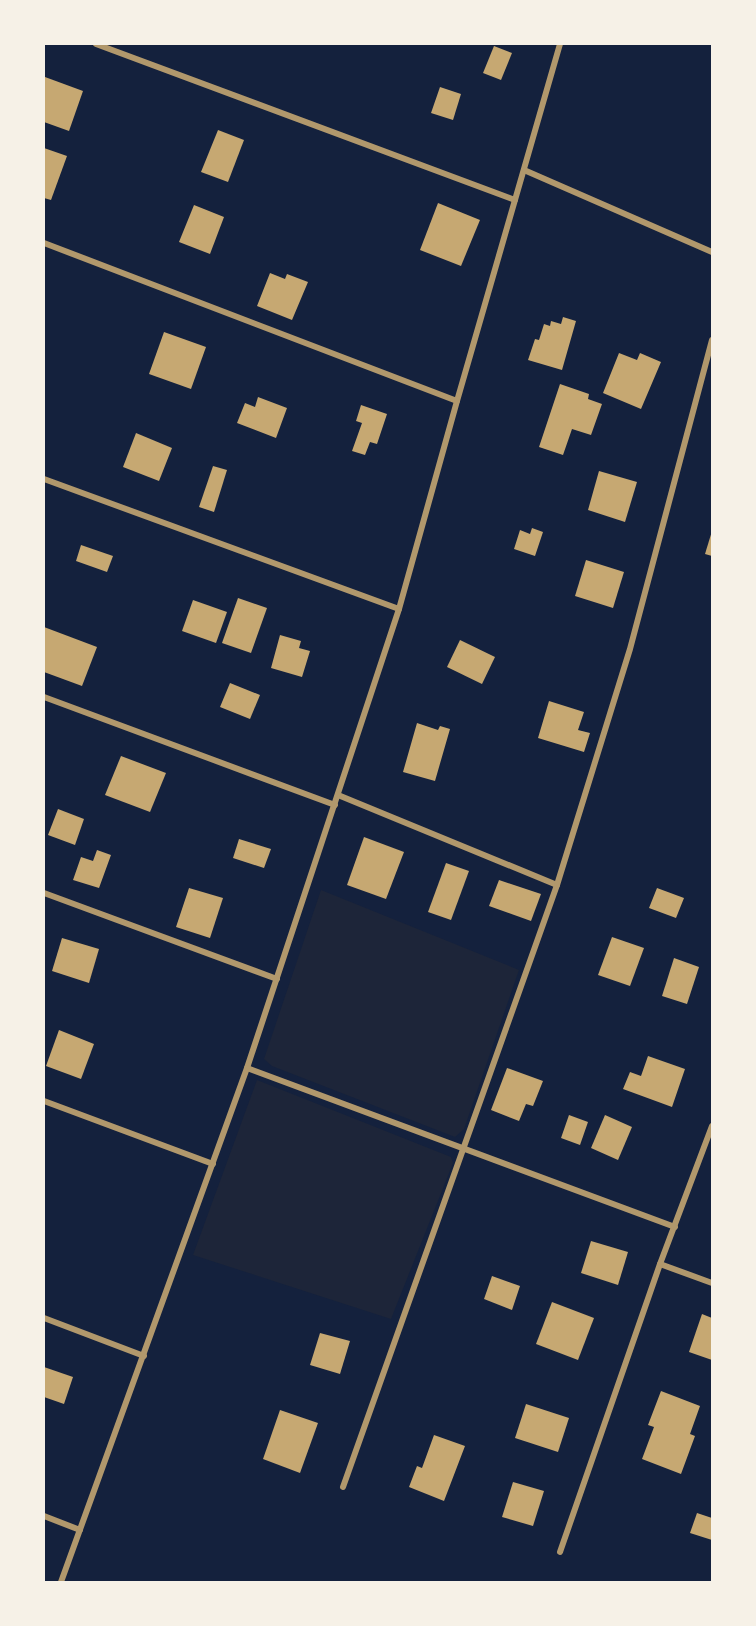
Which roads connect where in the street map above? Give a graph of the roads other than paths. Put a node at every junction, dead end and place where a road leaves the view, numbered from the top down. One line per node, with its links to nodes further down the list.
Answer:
1 (96, 44): 4 (street)
2 (560, 44): 3 (street)
3 (524, 170): 4 (street); 6 (street)
4 (515, 200): 8 (street)
5 (44, 243): 8 (street)
6 (712, 252)
7 (712, 340): 14 (street)
8 (457, 401): 10 (street)
9 (44, 478): 10 (street)
10 (399, 609): 12 (street)
11 (44, 697): 13 (street)
12 (338, 795): 13 (street); 14 (street)
13 (335, 806): 16 (street)
14 (557, 885): 20 (street)
15 (44, 893): 16 (street)
16 (278, 979): 17 (street)
17 (247, 1068): 20 (street); 21 (street)
18 (44, 1101): 21 (street)
19 (712, 1126): 22 (street)
20 (464, 1149): 22 (street); 27 (street)
21 (213, 1164): 26 (street)
22 (675, 1227): 23 (street)
23 (660, 1264): 24 (street); 30 (street)
24 (712, 1284)
25 (44, 1318): 26 (street)
26 (144, 1356): 29 (street)
27 (343, 1487)
28 (44, 1516): 29 (street)
29 (80, 1530): 31 (street)
30 (560, 1552)
31 (61, 1582)

